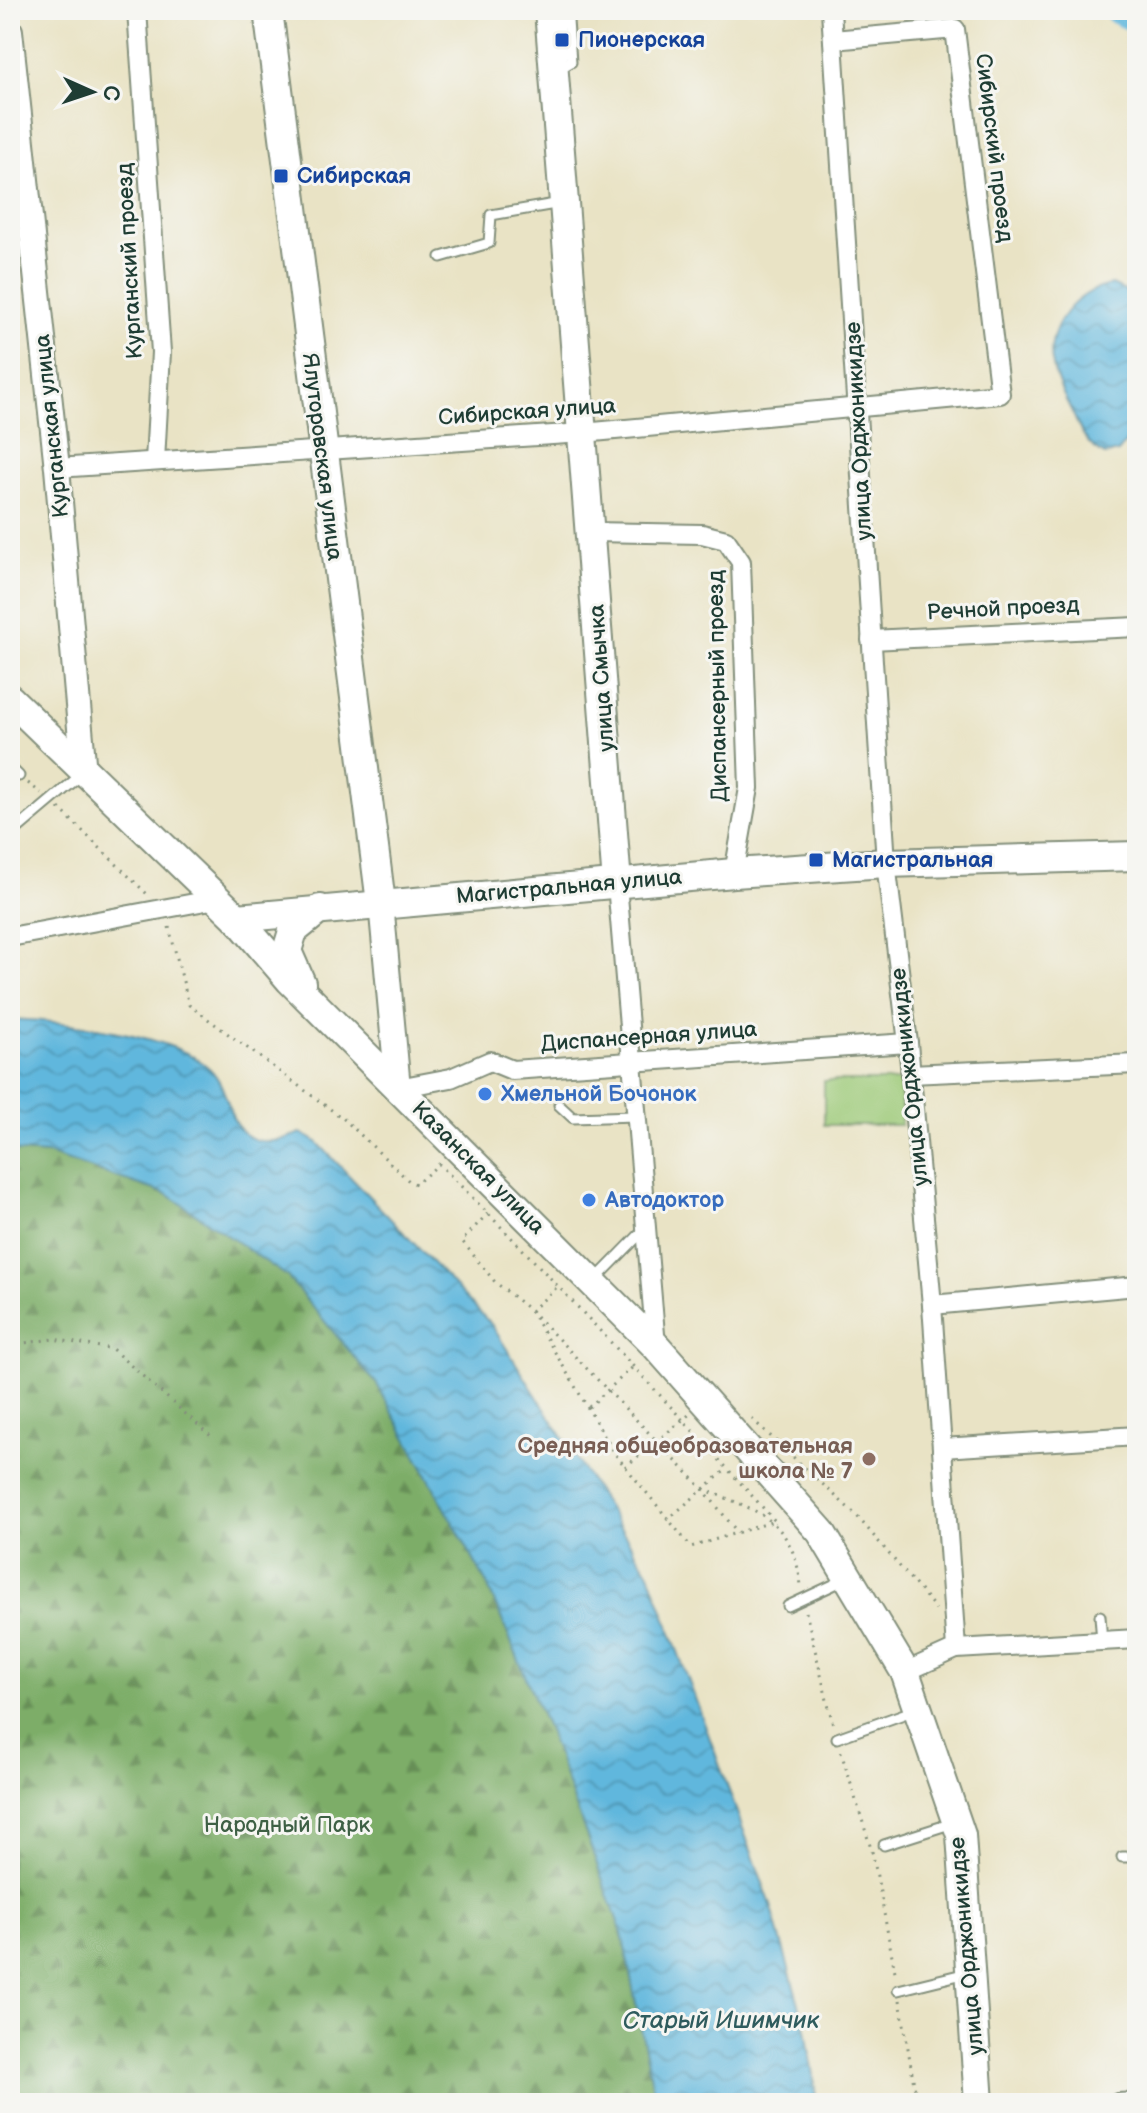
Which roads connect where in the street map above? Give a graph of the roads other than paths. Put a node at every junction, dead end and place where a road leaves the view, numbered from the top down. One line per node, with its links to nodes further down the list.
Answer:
1 (137, 10): 13 (street, Курганский проезд)
2 (268, 10): 12 (main road, Ялуторовская улица)
3 (552, 10): 7 (main road, улица Смычка)
4 (831, 10): 6 (street, улица Орджоникидзе)
5 (10, 31): 14 (main road, Курганская улица)
6 (833, 40): 9 (street, Сибирский проезд); 10 (street, улица Орджоникидзе)
7 (565, 202): 8 (lane); 11 (main road, улица Смычка)
8 (441, 257)
9 (1000, 394): 10 (street, Сибирская улица)
10 (858, 409): 11 (street, Сибирская улица); 17 (street, улица Орджоникидзе)
11 (583, 433): 12 (street, Сибирская улица); 15 (main road, улица Смычка)
12 (321, 451): 13 (street, Сибирская улица); 27 (main road, Ялуторовская улица)
13 (155, 461): 14 (street, Сибирская улица)
14 (57, 468): 20 (main road, Курганская улица)
15 (591, 532): 25 (street, Диспансерный проезд); 26 (main road, улица Смычка)
16 (1137, 627): 17 (street, Речной проезд)
17 (871, 640): 24 (street, улица Орджоникидзе)
18 (10, 699): 20 (main road, Казанская улица)
19 (10, 767): 21 (lane)
20 (84, 773): 22 (lane); 29 (main road, Казанская улица)
21 (19, 776)
22 (10, 835)
23 (1137, 856): 24 (main road, Магистральная улица)
24 (886, 863): 25 (main road, Магистральная улица); 32 (street, улица Орджоникидзе)
25 (734, 873): 26 (main road, Магистральная улица)
26 (617, 884): 27 (main road, Магистральная улица); 33 (street, улица Смычка)
27 (381, 903): 28 (main road, Магистральная улица); 36 (main road)
28 (320, 909): 29 (main road, Магистральная улица); 31 (main road)
29 (237, 918): 30 (street); 31 (main road, Казанская улица)
30 (10, 937)
31 (308, 998): 36 (main road, Казанская улица)
32 (908, 1043): 33 (street, Диспансерная улица); 35 (street, улица Орджоникидзе)
33 (630, 1064): 36 (street, Диспансерная улица); 38 (street, улица Смычка)
34 (1137, 1064): 35 (street)
35 (910, 1074): 42 (street, улица Орджоникидзе)
36 (398, 1088): 40 (main road, Казанская улица)
37 (559, 1105): 38 (lane)
38 (635, 1116): 39 (street, улица Смычка)
39 (645, 1229): 40 (lane); 43 (street, улица Смычка)
40 (593, 1283): 43 (main road, Казанская улица)
41 (1137, 1286): 42 (street)
42 (932, 1305): 45 (street, улица Орджоникидзе)
43 (656, 1346): 46 (main road, Казанская улица)
44 (1137, 1436): 45 (street)
45 (942, 1448): 51 (street, улица Орджоникидзе)
46 (849, 1577): 47 (lane); 52 (main road, Казанская улица)
47 (788, 1606)
48 (1100, 1616): 50 (lane)
49 (1137, 1639): 50 (street)
50 (1102, 1641): 51 (street)
51 (956, 1649): 52 (street)
52 (905, 1672): 53 (main road, улица Орджоникидзе)
53 (918, 1709): 54 (lane); 55 (main road, улица Орджоникидзе)
54 (837, 1738)
55 (956, 1821): 56 (lane); 59 (main road, улица Орджоникидзе)
56 (884, 1845)
57 (1122, 1857): 58 (lane)
58 (1137, 1857)
59 (970, 1972): 60 (lane); 62 (main road, улица Орджоникидзе)
60 (898, 1990)
61 (1137, 2102): 63 (street)
62 (979, 2103)
63 (1118, 2103)

